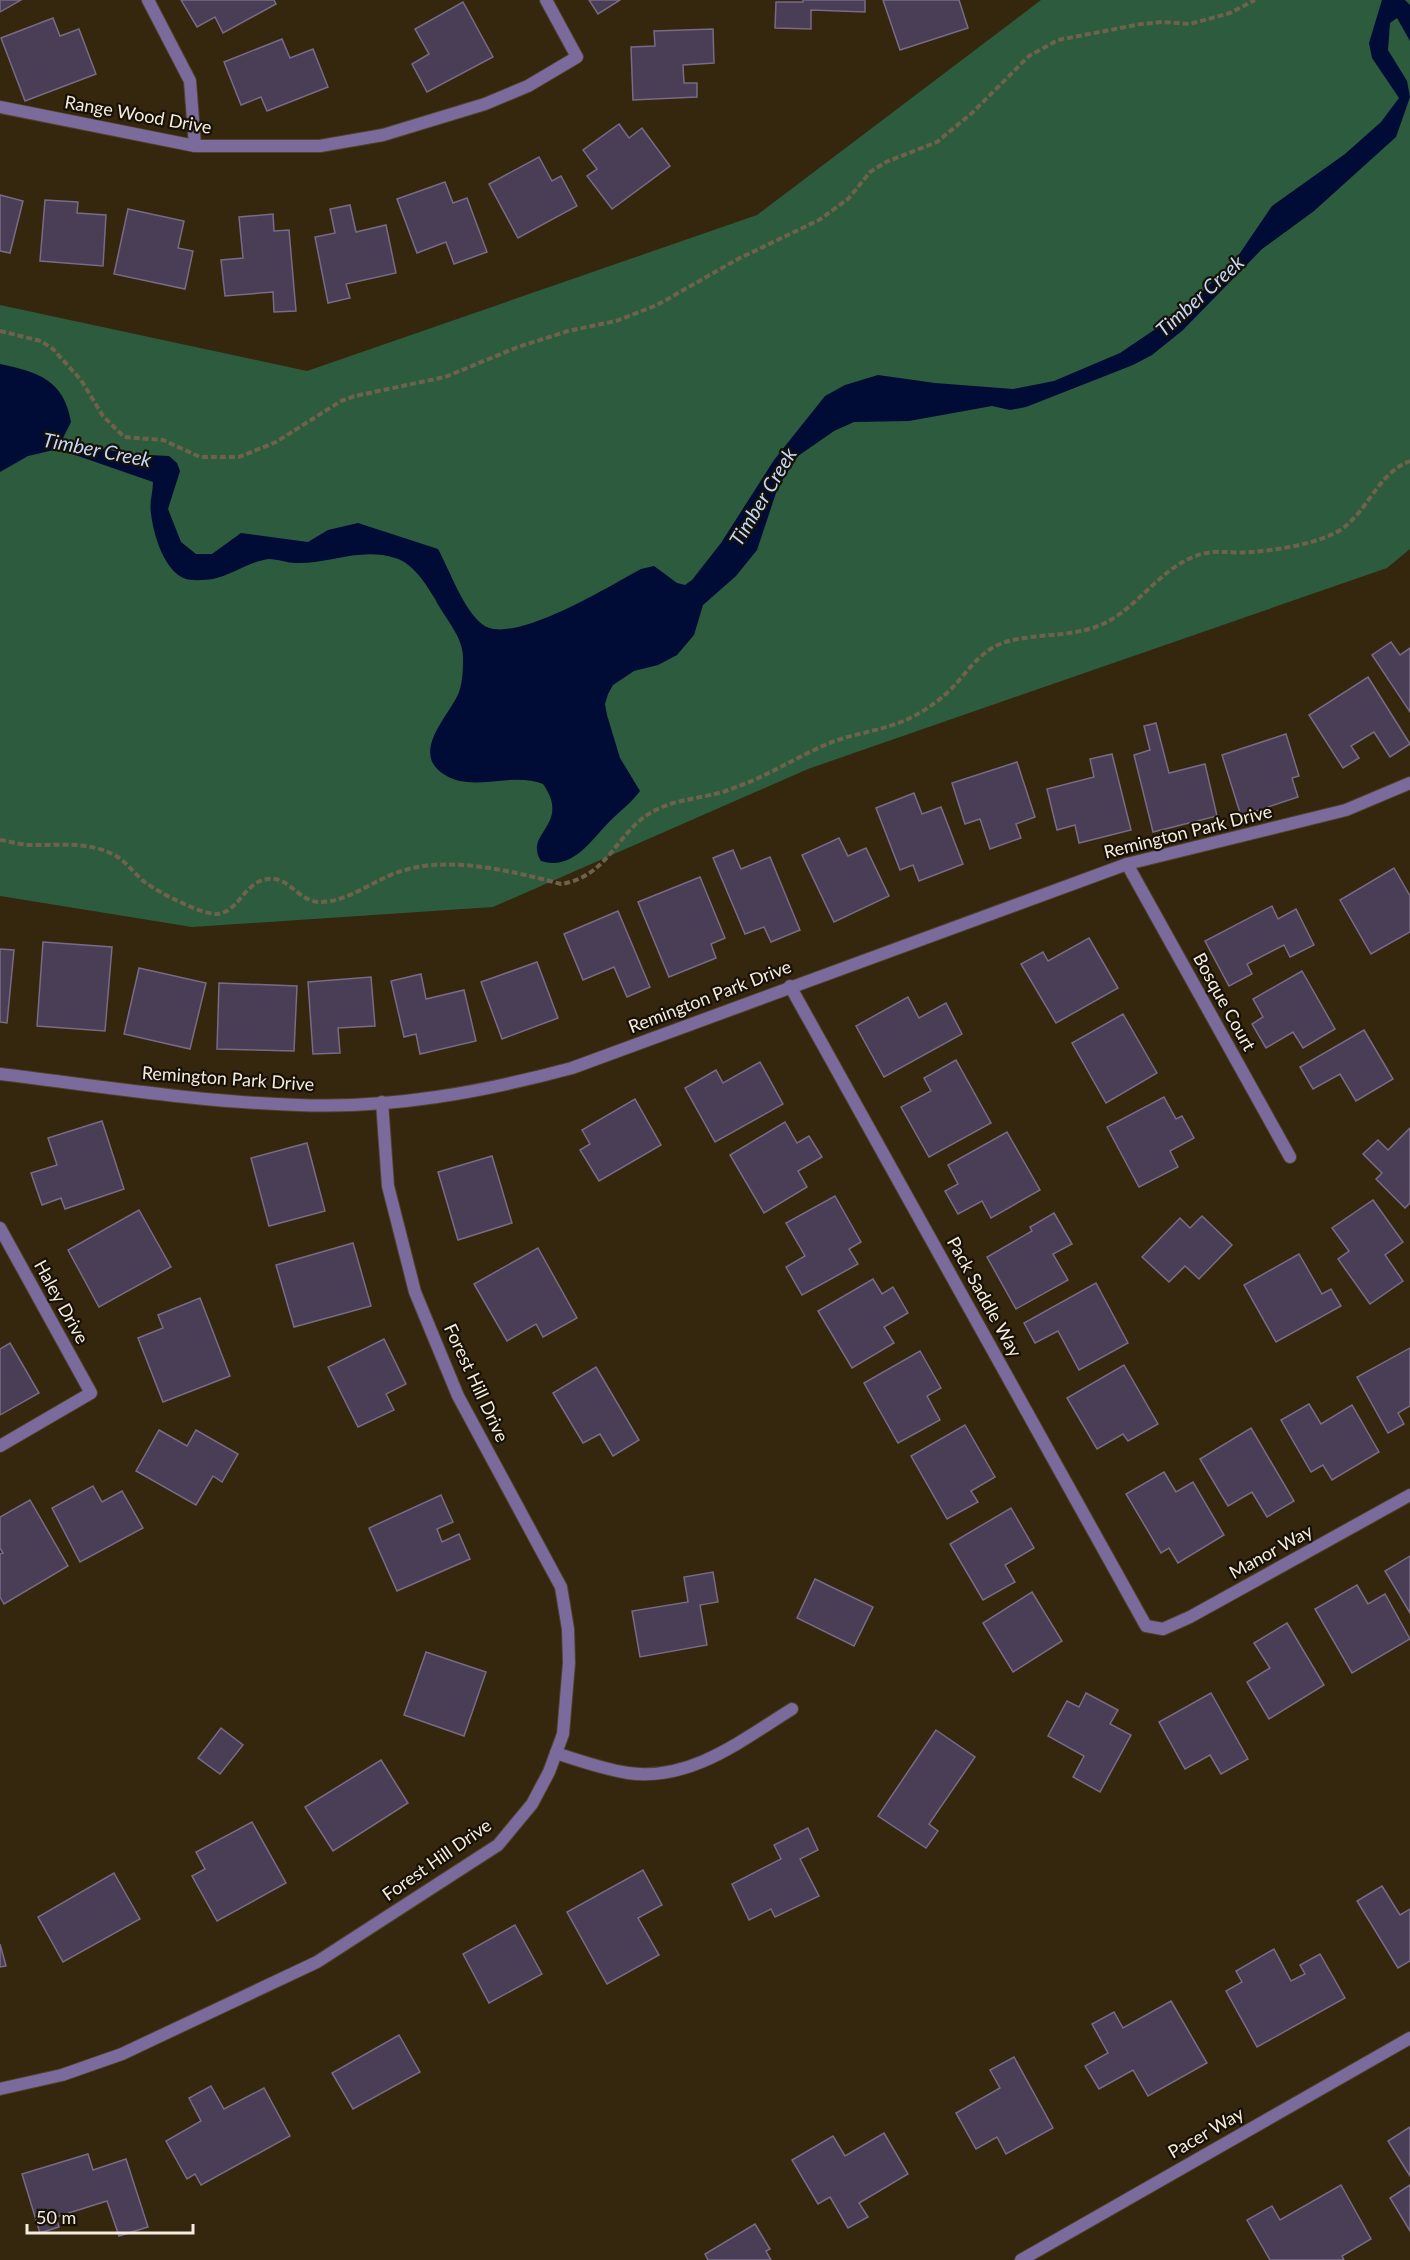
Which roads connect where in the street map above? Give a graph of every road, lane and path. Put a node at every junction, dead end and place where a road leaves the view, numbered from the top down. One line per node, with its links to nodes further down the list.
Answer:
1 (148, 0): 5 (street)
2 (546, 0): 5 (street, Range Wood Drive)
3 (1255, 0): 6 (path)
4 (0, 108): 5 (street, Range Wood Drive)
5 (195, 146)
6 (0, 331)
7 (1410, 461): 9 (path)
8 (1410, 783): 10 (street, Remington Park Drive)
9 (0, 840)
10 (1127, 864): 11 (street, Remington Park Drive); 14 (street, Bosque Court)
11 (790, 986): 13 (street, Remington Park Drive); 18 (street, Pack Saddle Way)
12 (0, 1074): 13 (street, Remington Park Drive)
13 (382, 1102): 20 (street, Forest Hill Drive)
14 (1290, 1157)
15 (0, 1228): 16 (street, Haley Drive)
16 (0, 1446)
17 (1410, 1495): 18 (street, Manor Way)
18 (1146, 1626)
19 (792, 1709): 20 (street)
20 (556, 1753): 22 (street, Forest Hill Drive)
21 (1410, 2038): 23 (street, Pacer Way)
22 (0, 2089)
23 (1021, 2260)

